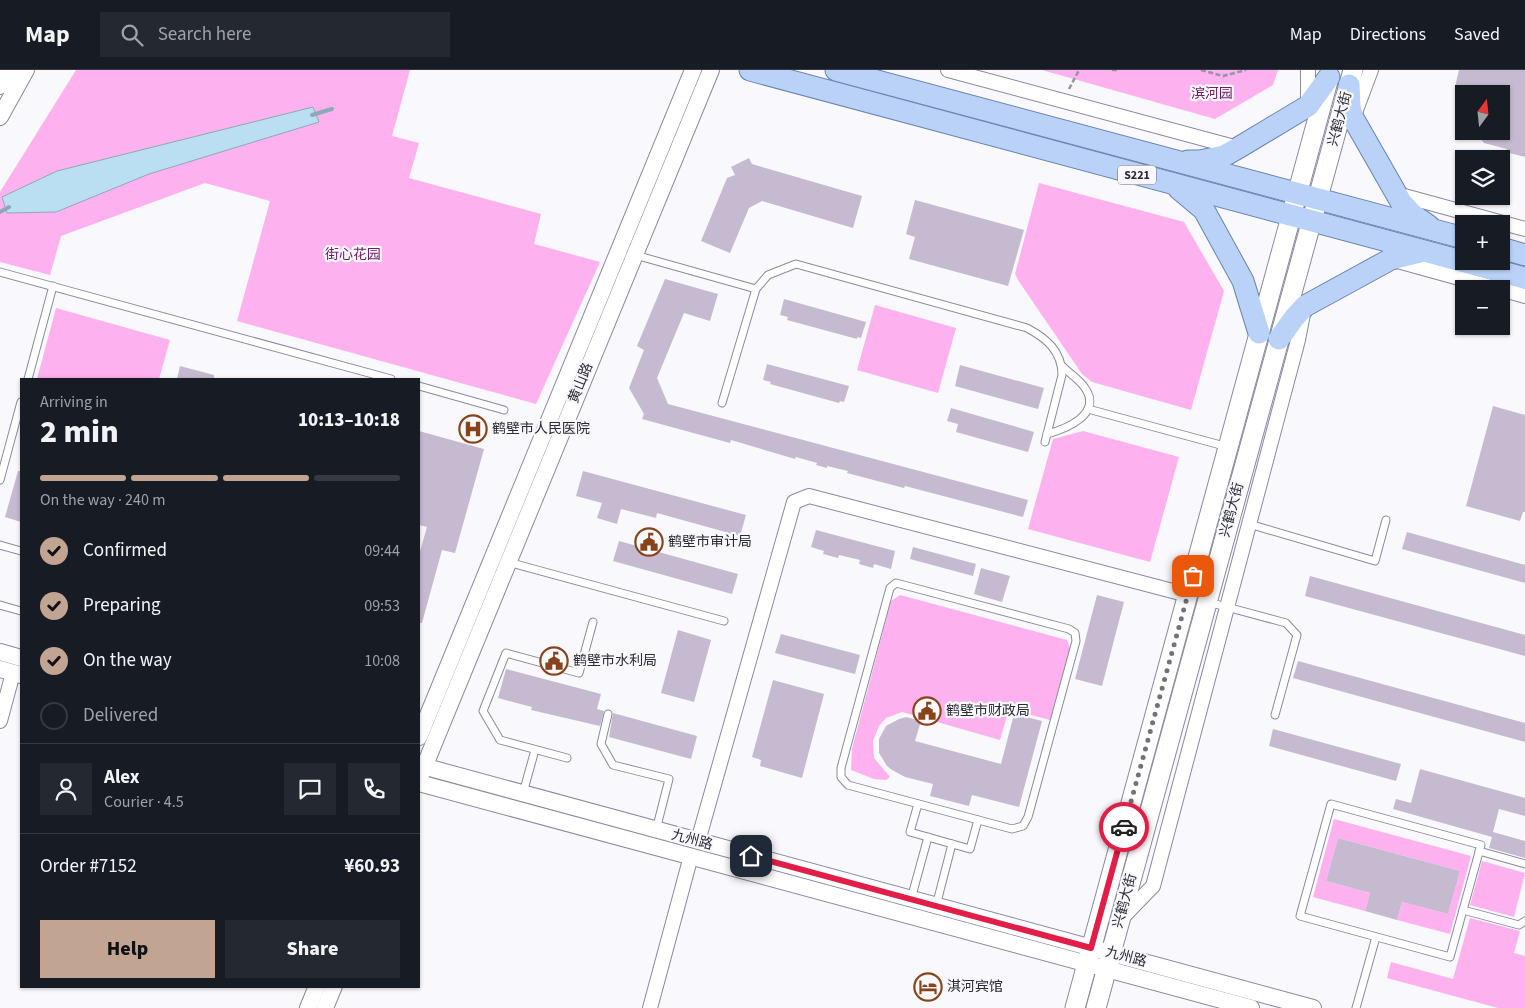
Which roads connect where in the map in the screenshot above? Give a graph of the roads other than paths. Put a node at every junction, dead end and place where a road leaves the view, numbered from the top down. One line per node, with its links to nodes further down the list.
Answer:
1 (9, 70): 12 (street)
2 (26, 70): 14 (street)
3 (693, 70): 73 (street, 黄山路)
4 (711, 70): 29 (street, 黄山路)
5 (750, 70): 18 (main road, S221)
6 (836, 70): 17 (main road, S221)
7 (948, 70): 16 (street)
8 (1308, 70): 13 (street)
9 (1372, 70): 15 (street)
10 (1330, 74): 13 (main road); 19 (main road, 兴鹤大街)
11 (1351, 78): 15 (main road); 21 (main road, 兴鹤大街)
12 (0, 86)
13 (1308, 106): 16 (main road)
14 (0, 117)
15 (1353, 118): 20 (main road)
16 (1238, 148): 17 (main road)
17 (1173, 161): 19 (main road, S221)
18 (1170, 184): 22 (main road, S221); 40 (main road)
19 (1297, 194): 21 (main road, S221); 22 (main road, 兴鹤大街)
20 (1397, 194): 24 (street); 25 (main road)
21 (1318, 199): 23 (main road, 兴鹤大街); 25 (main road, S221)
22 (1291, 216): 23 (main road, S221); 40 (main road, 兴鹤大街)
23 (1312, 222): 27 (main road, S221); 40 (main road, 兴鹤大街)
24 (1525, 229)
25 (1436, 231): 26 (main road, S221)
26 (1455, 236)
27 (1424, 251): 31 (main road); 33 (main road, S221)
28 (1510, 251): 30 (main road)
29 (634, 255): 36 (lane); 59 (street, 黄山路)
30 (1525, 255)
31 (1391, 259): 34 (street); 39 (main road)
32 (0, 272): 35 (lane)
33 (1525, 278)
34 (1467, 280)
35 (53, 286): 42 (lane); 43 (lane)
36 (756, 289): 41 (lane); 45 (lane)
37 (1510, 292): 38 (street)
38 (1525, 296)
39 (1305, 306): 40 (main road); 56 (street)
40 (1269, 336): 53 (main road, 兴鹤大街); 61 (main road, 兴鹤大街)
41 (1062, 366): 47 (lane); 50 (lane)
42 (28, 378)
43 (387, 378)
44 (420, 386): 48 (lane)
45 (722, 403)
46 (20, 406): 49 (lane)
47 (1088, 409): 50 (lane); 53 (lane)
48 (504, 410)
49 (13, 433): 51 (lane); 54 (lane)
50 (1047, 434): 52 (lane)
51 (20, 435)
52 (1045, 442)
53 (1228, 447): 60 (main road, 兴鹤大街)
54 (0, 480)
55 (1386, 520): 56 (lane)
56 (1249, 524): 63 (street)
57 (0, 545): 58 (lane)
58 (20, 551)
59 (508, 562): 65 (lane); 76 (street, 黄山路)
60 (1188, 595): 82 (street); 93 (main road, 兴鹤大街)
61 (1207, 602): 63 (lane); 90 (main road, 兴鹤大街)
62 (0, 605): 64 (lane)
63 (1227, 607): 71 (lane); 90 (street)
64 (20, 611)
65 (724, 621)
66 (593, 622): 74 (lane)
67 (0, 652): 68 (street)
68 (20, 658)
69 (12, 672): 72 (street)
70 (608, 714): 80 (lane)
71 (1275, 715)
72 (0, 721)
73 (420, 735)
74 (535, 750): 75 (lane); 77 (lane)
75 (566, 758)
76 (420, 774): 77 (street, 九州路); 85 (street, 九州路)
77 (523, 794): 80 (street, 九州路)
78 (918, 804): 79 (lane); 79 (lane); 81 (lane)
79 (978, 820): 83 (lane)
80 (656, 830): 82 (street, 九州路)
81 (928, 837): 83 (lane); 87 (lane)
82 (698, 841): 87 (street, 九州路)
83 (952, 844): 88 (lane)
84 (1479, 852): 86 (lane); 89 (lane); 92 (lane)
85 (691, 856): 93 (street, 九州路); 99 (street)
86 (1525, 864)
87 (911, 899): 88 (street, 九州路)
88 (936, 906): 93 (street, 九州路)
89 (1463, 910): 91 (lane); 92 (lane)
90 (1120, 920): 94 (main road, 兴鹤大街)
91 (1525, 921)
92 (1376, 937): 104 (lane)
93 (1089, 956): 94 (street, 九州路); 100 (main road, 兴鹤大街)
94 (1109, 961): 101 (main road, 兴鹤大街); 102 (street, 九州路); 103 (street, 九州路)
95 (316, 988): 97 (street)
96 (333, 988): 98 (street)
97 (308, 1008)
98 (325, 1008)
99 (650, 1008)
100 (1075, 1008)
101 (1096, 1008)
102 (1251, 1008)
103 (1313, 1008)
104 (1356, 1008)

